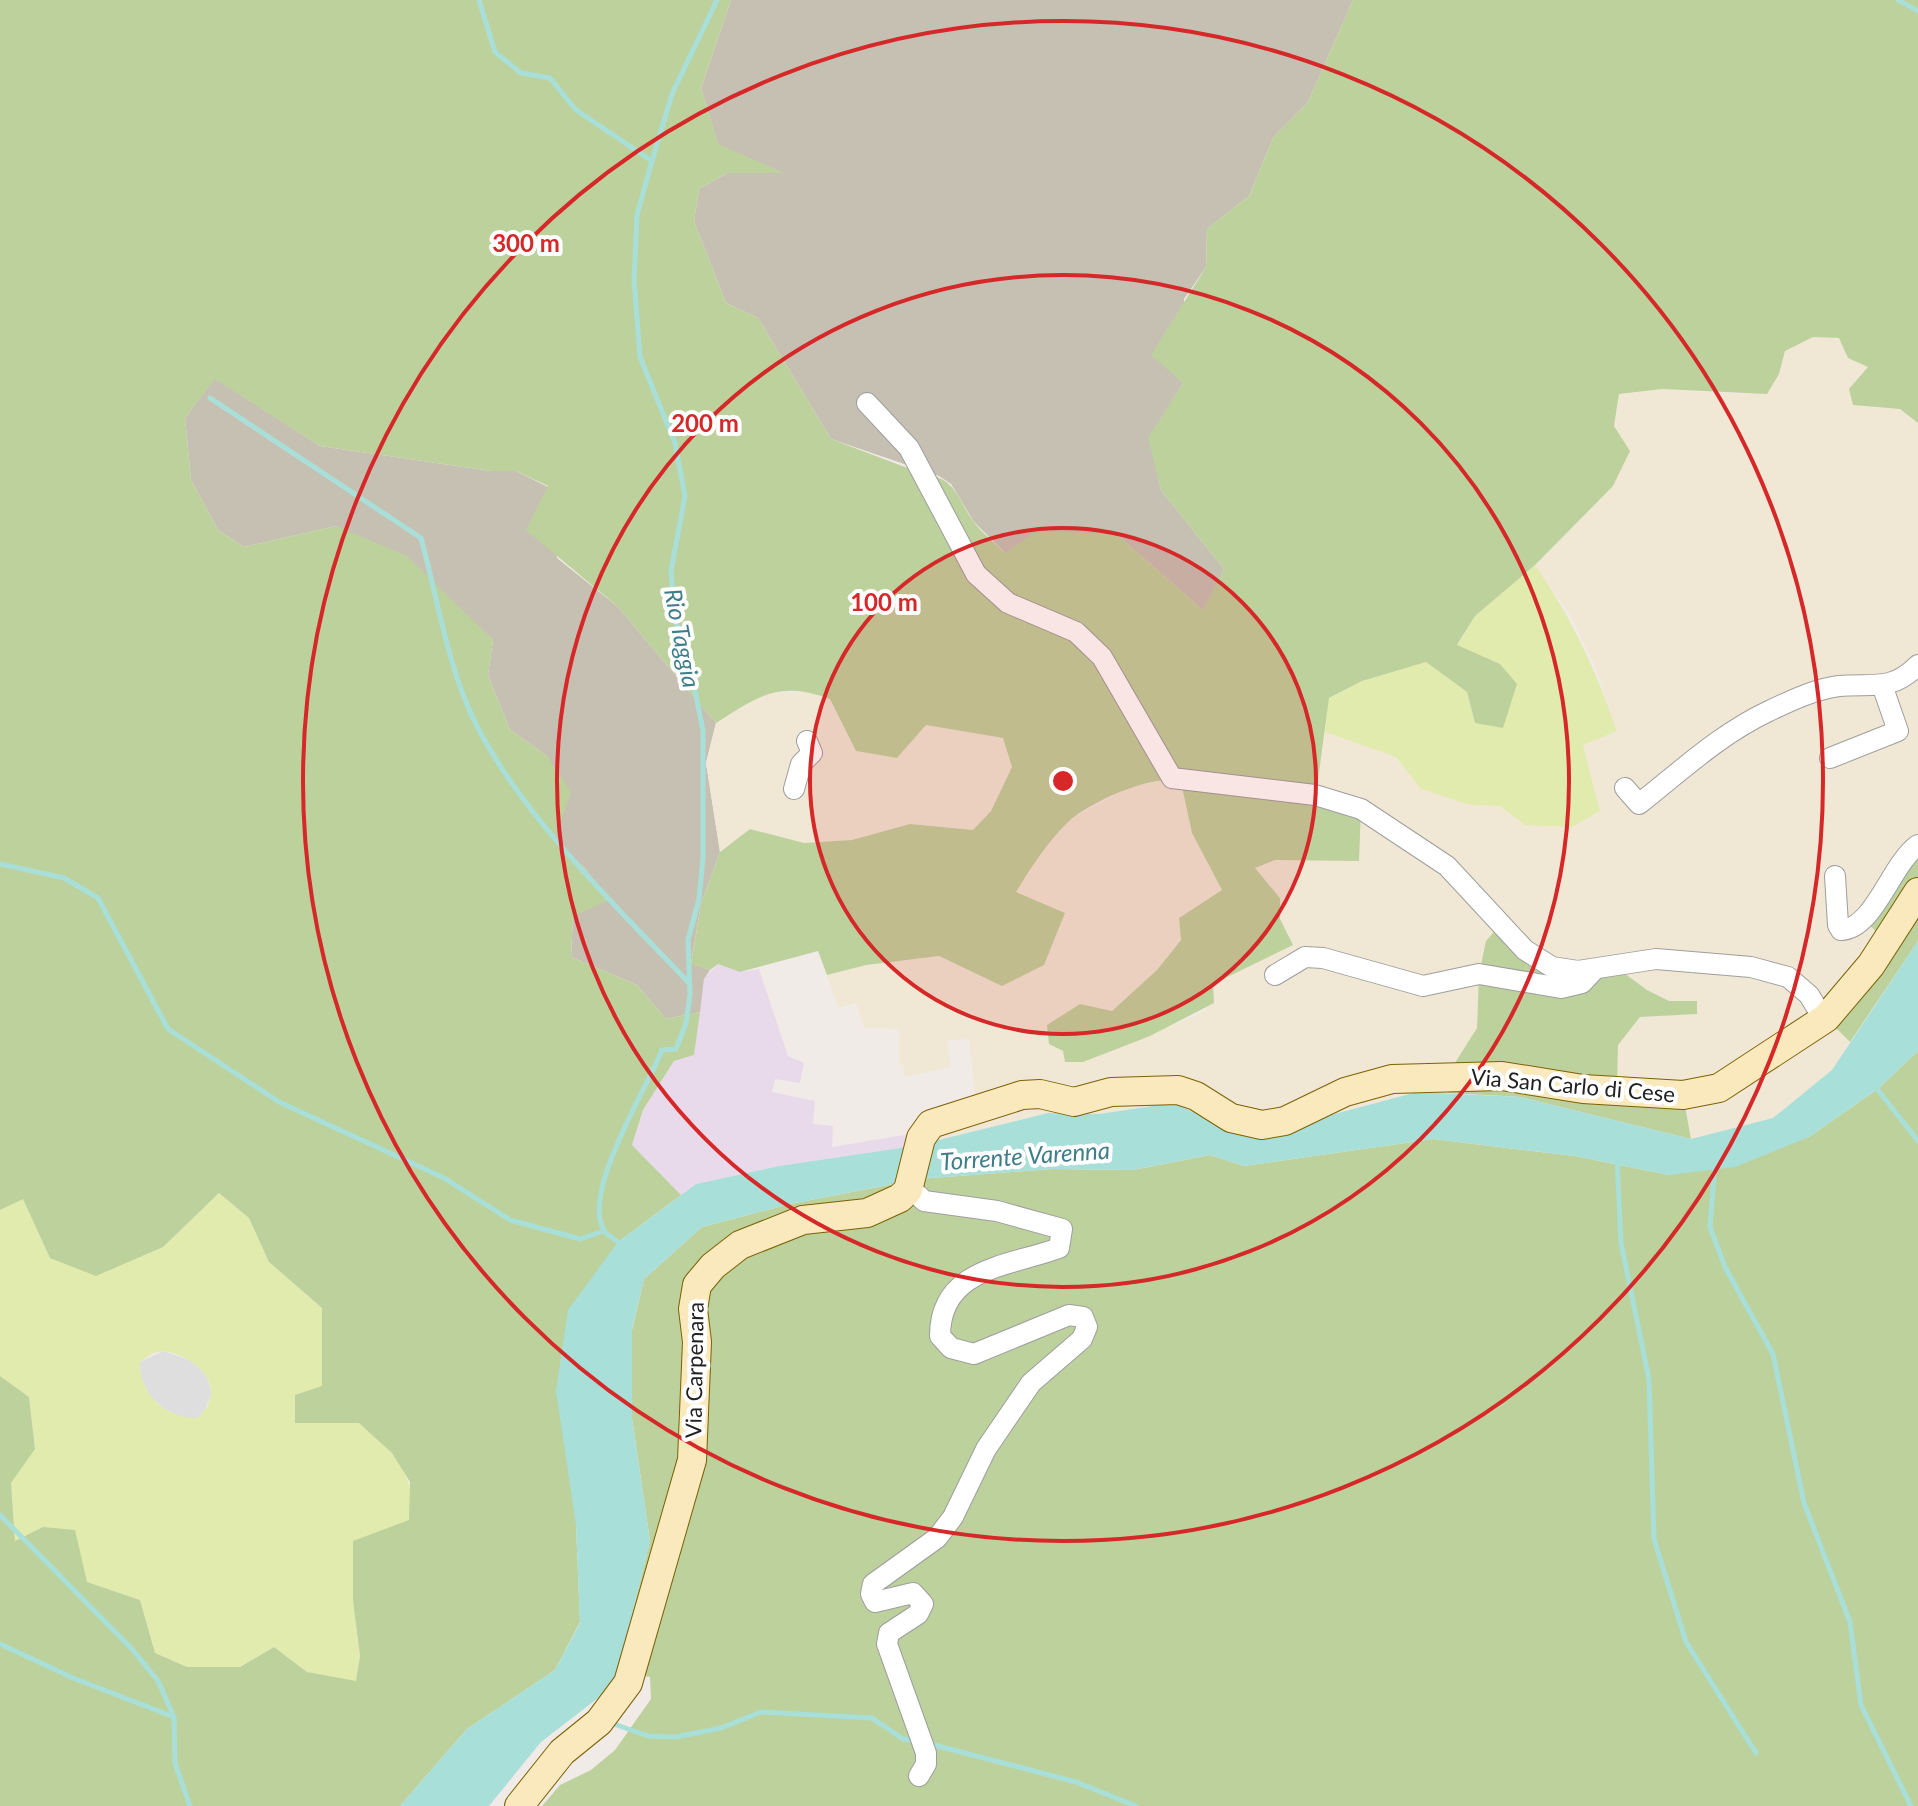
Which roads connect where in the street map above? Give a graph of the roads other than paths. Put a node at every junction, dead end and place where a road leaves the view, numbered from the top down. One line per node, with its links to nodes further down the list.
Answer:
1 (867, 403): 11 (street)
2 (1918, 665): 3 (street)
3 (1882, 685): 5 (street); 6 (street)
4 (807, 741): 7 (street)
5 (1830, 758)
6 (1625, 788)
7 (794, 789)
8 (1918, 845): 9 (street)
9 (1835, 876)
10 (1918, 892): 13 (street, Via San Carlo di Cese)
11 (1595, 969): 12 (street); 13 (street)
12 (1275, 975)
13 (1824, 1020): 14 (street, Via San Carlo di Cese)
14 (913, 1191): 15 (street); 16 (street, Via Carpenara)
15 (919, 1776)
16 (519, 1806)

